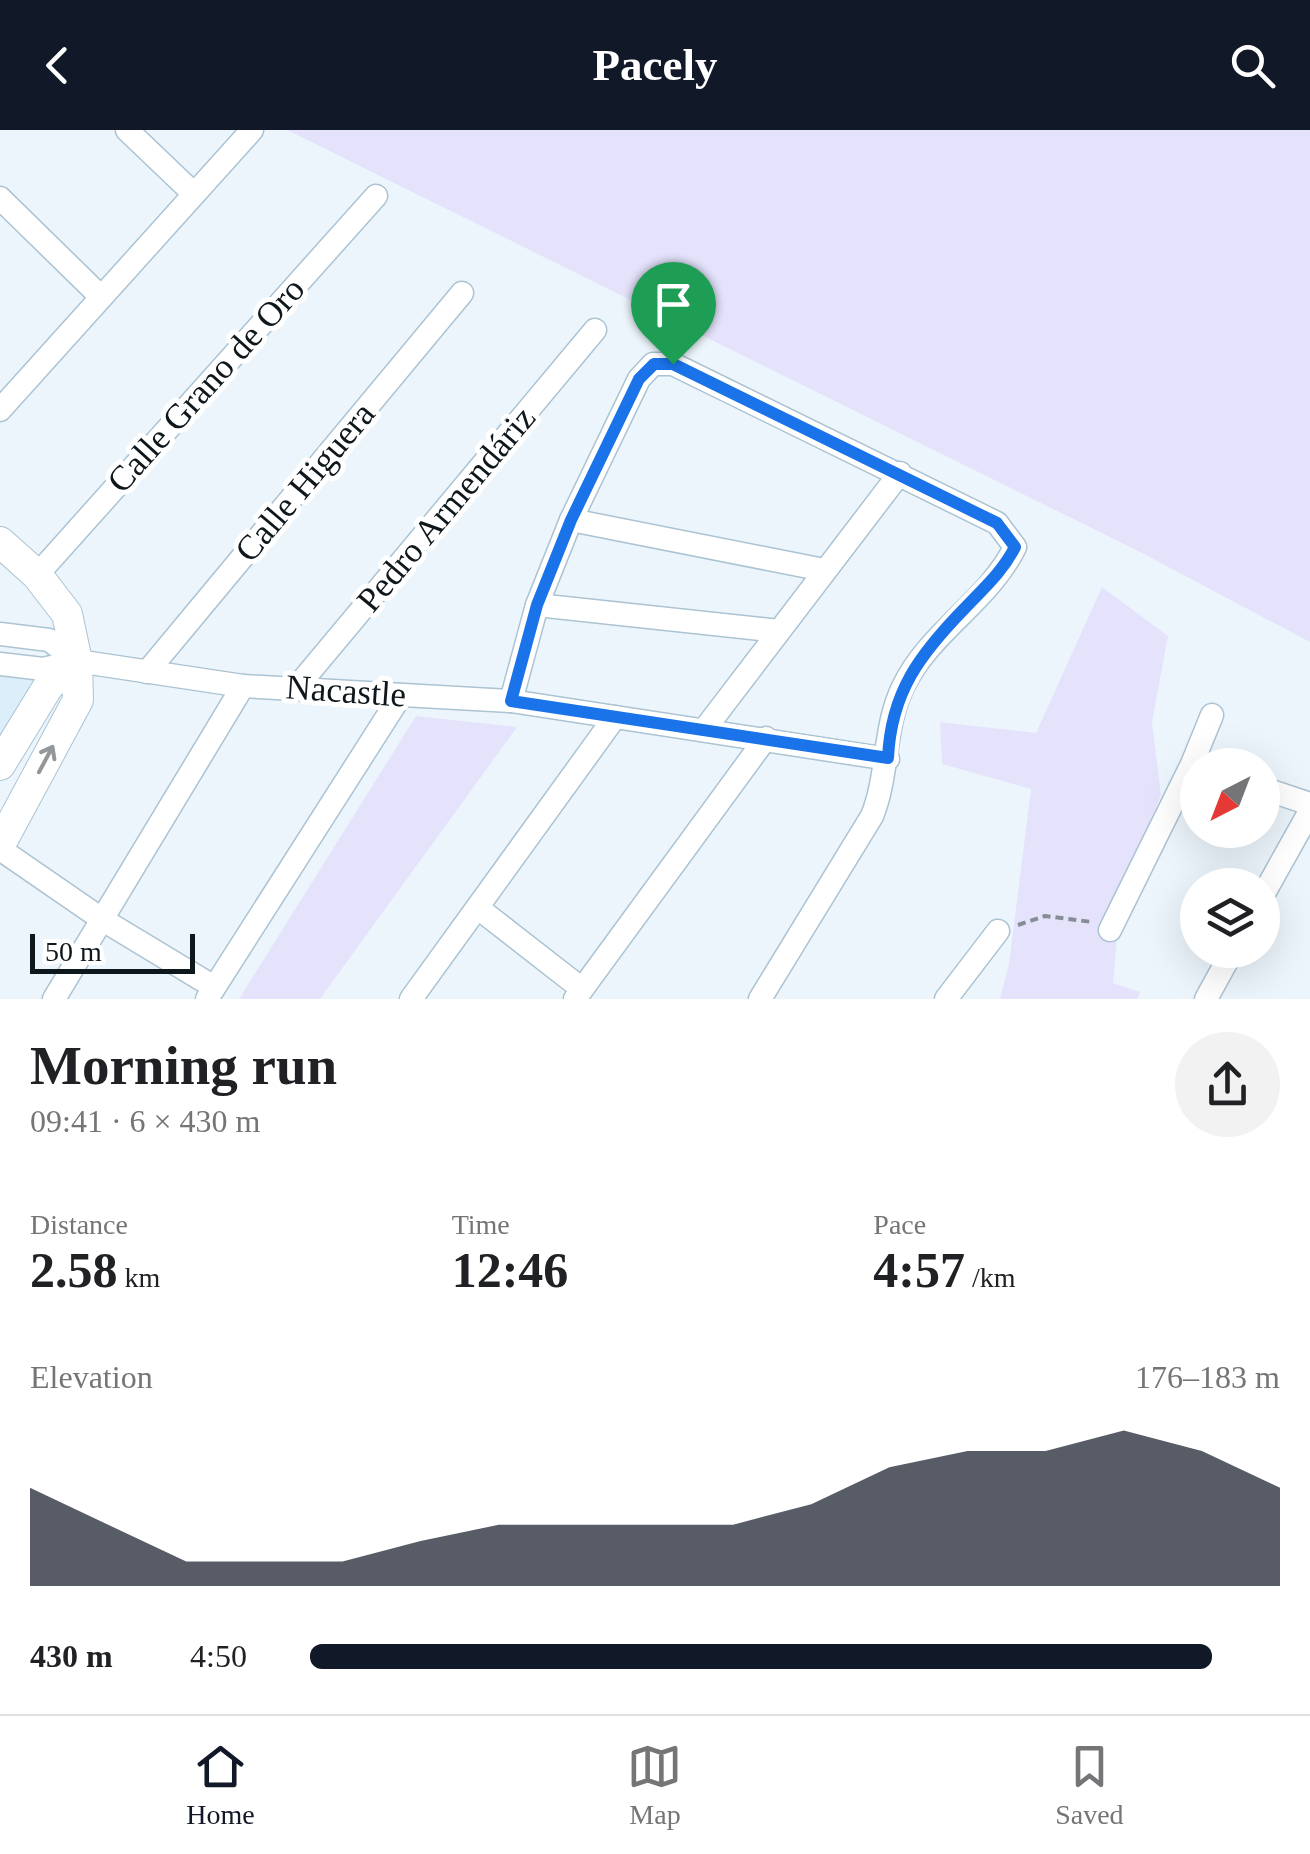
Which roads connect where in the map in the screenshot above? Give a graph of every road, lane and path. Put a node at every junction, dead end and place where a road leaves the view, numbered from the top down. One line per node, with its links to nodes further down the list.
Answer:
1 (127, 130): 3 (street)
2 (252, 130): 3 (street)
3 (194, 192): 7 (street)
4 (376, 196): 15 (street, Calle Grano de Oro)
5 (0, 198): 7 (street)
6 (462, 292): 21 (street, Calle Higuera)
7 (101, 297): 9 (street)
8 (594, 330): 23 (street, Pedro Armendáriz)
9 (8, 382): 10 (street)
10 (0, 410)
11 (900, 473): 12 (street); 14 (street); 31 (street)
12 (571, 520): 14 (street); 16 (street)
13 (0, 542): 15 (street)
14 (824, 570): 17 (street)
15 (37, 574): 19 (street)
16 (537, 605): 17 (street); 25 (street)
17 (779, 632): 28 (street)
18 (0, 634): 19 (street)
19 (77, 661): 20 (street); 21 (street, Nacastle); 32 (street); 36 (street, one-way to 19)
20 (0, 664)
21 (147, 672): 22 (street, Nacastle)
22 (243, 686): 23 (street, Nacastle); 39 (street)
23 (297, 688): 24 (street, Nacastle)
24 (401, 695): 25 (street, Nacastle); 43 (street)
25 (511, 701): 27 (street, Nacastle)
26 (1212, 715): 30 (street)
27 (615, 717): 28 (street, Nacastle); 38 (street)
28 (704, 730): 29 (street, Nacastle)
29 (766, 738): 31 (street, Nacastle); 44 (street)
30 (1201, 748)
31 (888, 758): 48 (street)
32 (0, 766)
33 (1180, 793): 40 (street)
34 (1280, 796): 35 (street)
35 (1310, 808): 37 (street)
36 (0, 847): 39 (street)
37 (1277, 868)
38 (478, 908): 44 (street); 47 (street)
39 (103, 920): 43 (street); 46 (street)
40 (1110, 930): 41 (path)
41 (998, 931): 49 (street)
42 (1225, 968): 45 (street)
43 (210, 993)
44 (578, 994)
45 (1212, 997)
46 (54, 999)
47 (411, 999)
48 (760, 999)
49 (946, 999)

